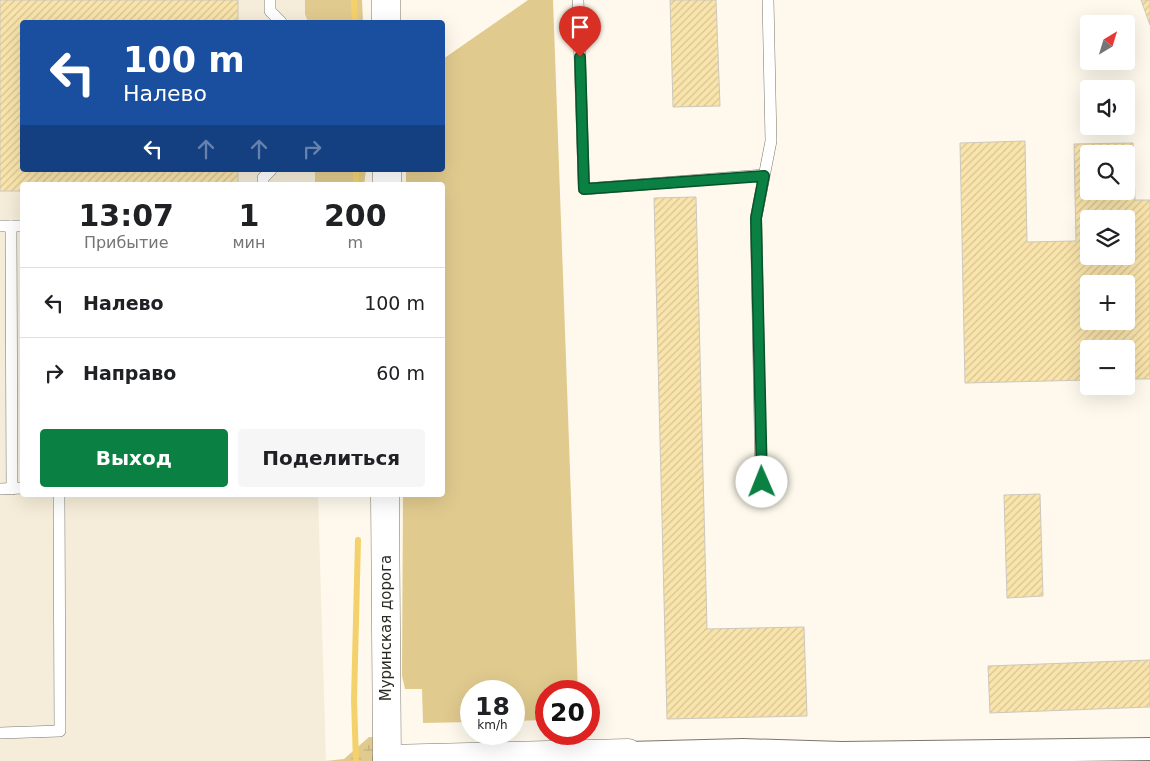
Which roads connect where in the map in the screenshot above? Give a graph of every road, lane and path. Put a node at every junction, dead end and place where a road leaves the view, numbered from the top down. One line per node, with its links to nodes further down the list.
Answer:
1 (270, 0): 5 (lane)
2 (386, 0): 6 (street)
3 (578, 0): 7 (lane)
4 (768, 0): 7 (lane)
5 (279, 20)
6 (386, 20)
7 (764, 176): 9 (lane)
8 (11, 226): 10 (lane)
9 (762, 482)
10 (17, 488): 11 (lane)
11 (0, 489)
12 (59, 497): 14 (lane)
13 (385, 497): 19 (street, Муринская дорога)
14 (0, 733)
15 (1150, 749): 17 (street)
16 (708, 756): 17 (street); 18 (street)
17 (948, 756)
18 (628, 757): 19 (street)
19 (387, 760)

